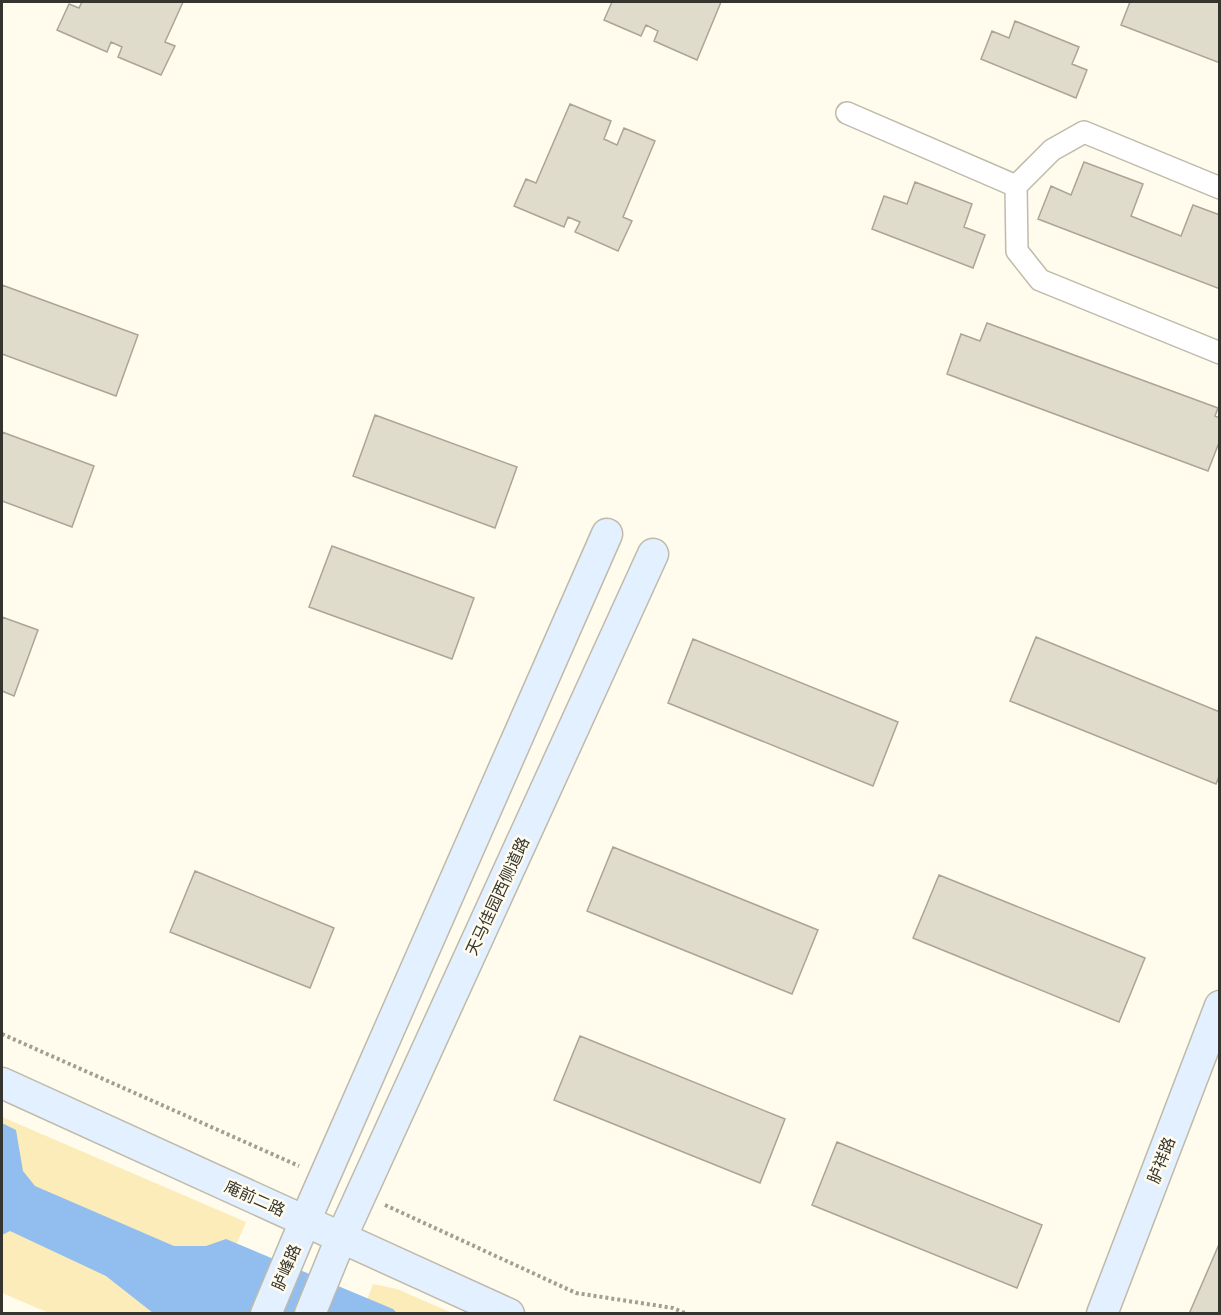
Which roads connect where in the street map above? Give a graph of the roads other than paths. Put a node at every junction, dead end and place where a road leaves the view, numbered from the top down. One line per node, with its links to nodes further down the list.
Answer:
1 (847, 113): 2 (street)
2 (1016, 186): 3 (street); 4 (street)
3 (1220, 188)
4 (1220, 353)
5 (607, 534): 9 (street)
6 (653, 554): 10 (street, 天马佳园西侧道路)
7 (1220, 1005): 14 (street, 胪祥路)
8 (2, 1083): 9 (street, 庵前二路)
9 (305, 1221): 10 (street, 庵前二路); 11 (street, 胪峰路)
10 (341, 1238): 12 (street); 13 (street, 庵前二路)
11 (266, 1314)
12 (310, 1314)
13 (509, 1314)
14 (1102, 1314)

